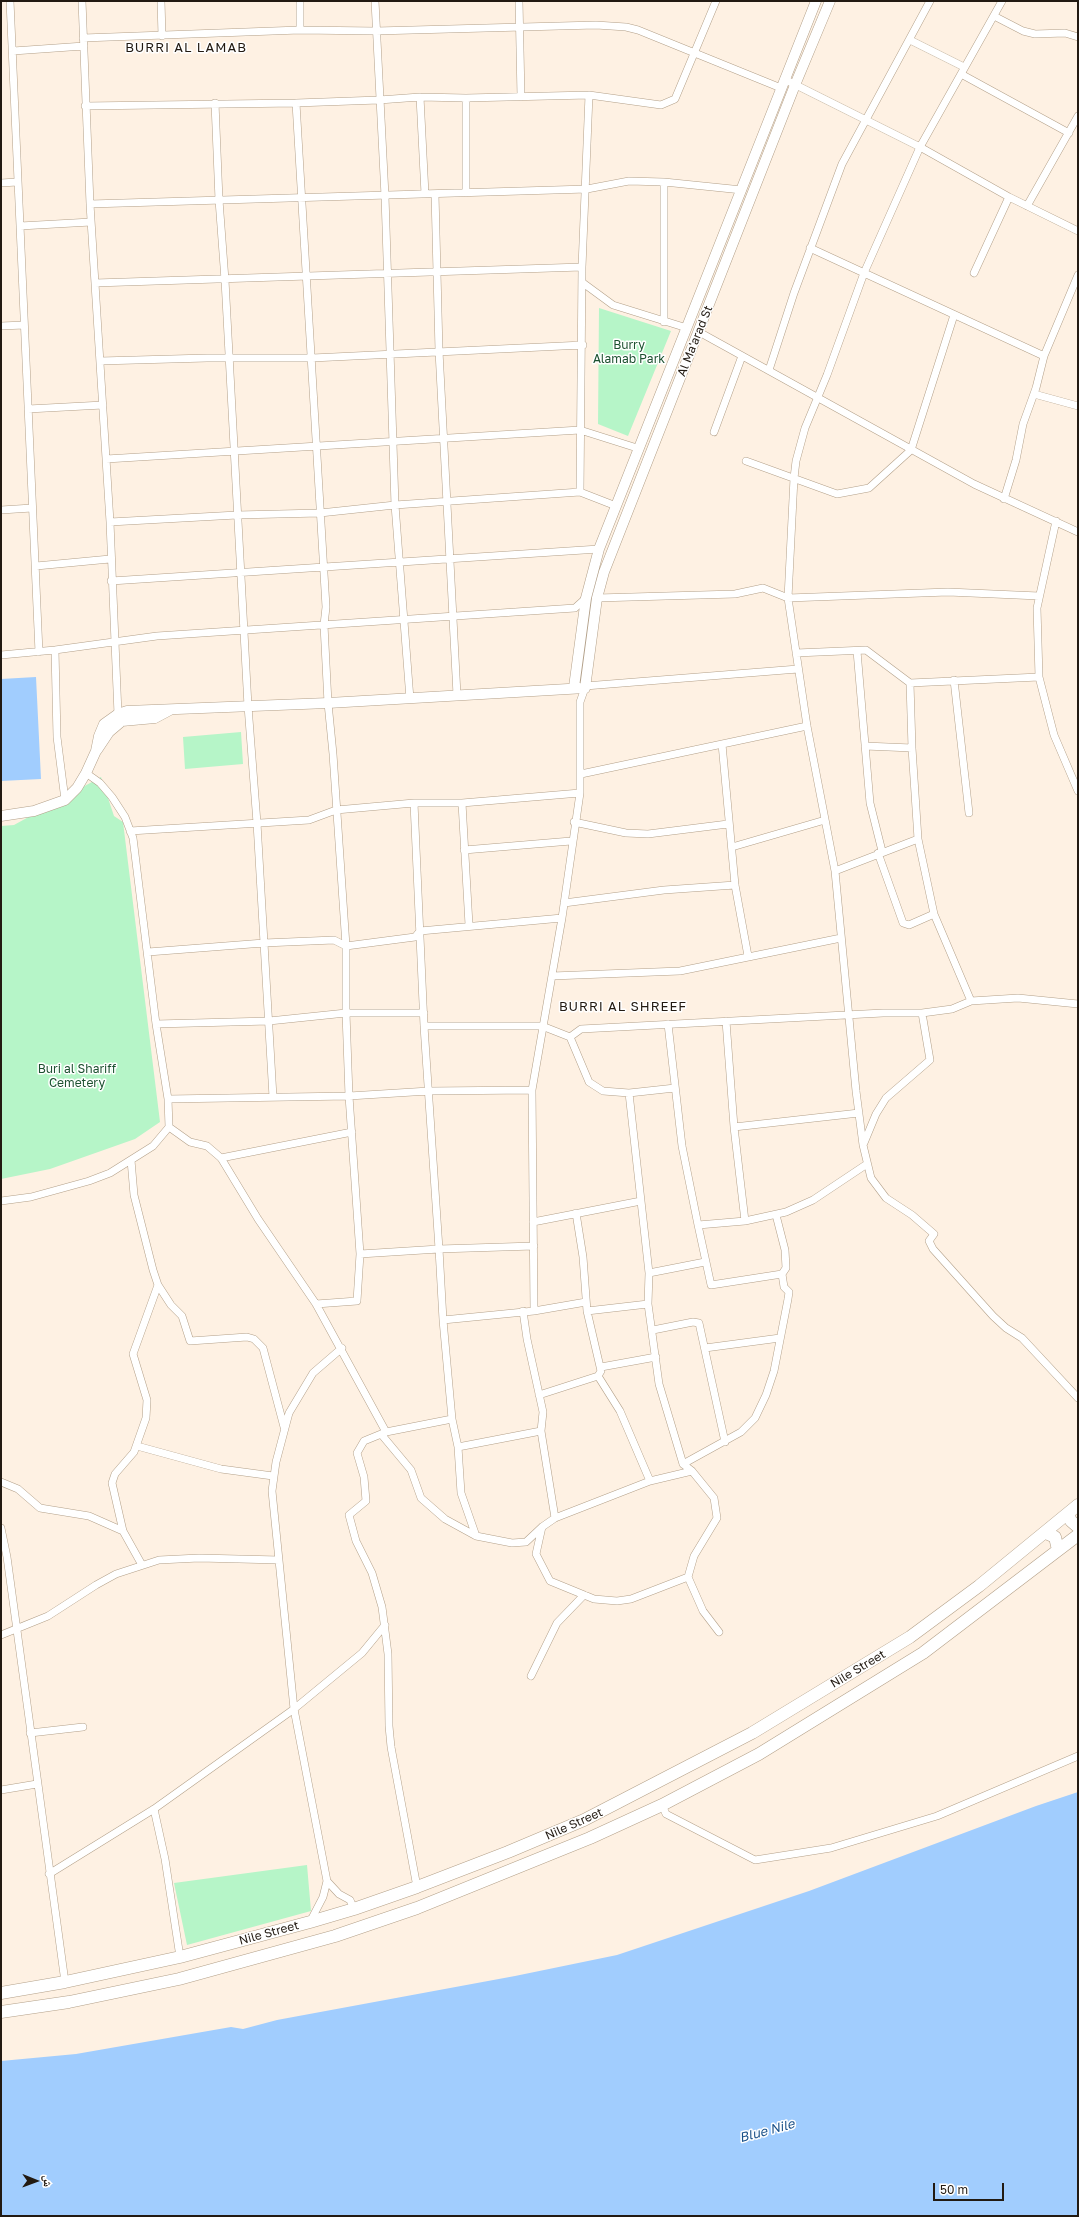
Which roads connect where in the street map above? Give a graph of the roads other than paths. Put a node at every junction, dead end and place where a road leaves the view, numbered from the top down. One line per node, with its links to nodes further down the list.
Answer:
1 (10, 1): 21 (street)
2 (82, 1): 18 (street)
3 (160, 1): 16 (street)
4 (300, 1): 14 (street)
5 (375, 1): 15 (street)
6 (519, 1): 13 (street)
7 (716, 1): 22 (street)
8 (816, 1): 25 (main road, Al Ma'arad St)
9 (830, 1): 26 (main road, Al Ma'arad St)
10 (930, 1): 19 (street)
11 (1002, 1): 12 (street)
12 (994, 16): 17 (street); 23 (street)
13 (519, 27): 15 (street); 22 (street); 30 (street)
14 (300, 30): 15 (street); 16 (street)
15 (376, 31): 31 (street)
16 (162, 36): 18 (street)
17 (1078, 37)
18 (83, 38): 20 (street)
19 (910, 40): 23 (street); 36 (street)
20 (84, 46): 21 (street); 34 (street)
21 (13, 51): 39 (street)
22 (694, 54): 25 (street); 27 (street)
23 (964, 67): 24 (street)
24 (961, 74): 37 (street); 38 (street)
25 (783, 83): 26 (street); 43 (main road, Al Ma'arad St)
26 (795, 85): 36 (street); 72 (main road, Al Ma'arad St)
27 (589, 95): 30 (street); 42 (street)
28 (420, 97): 29 (street); 31 (street); 44 (street)
29 (466, 98): 30 (street); 46 (street)
30 (521, 98)
31 (379, 100): 33 (street); 47 (street)
32 (215, 103): 33 (street); 34 (street); 50 (street)
33 (296, 103): 49 (street)
34 (85, 106): 51 (street)
35 (1078, 116): 37 (street)
36 (866, 120): 38 (street); 56 (street)
37 (1069, 133): 52 (street)
38 (920, 147): 48 (street); 59 (street)
39 (17, 182): 41 (street); 54 (street)
40 (664, 182): 42 (street); 43 (street); 68 (street)
41 (1, 183)
42 (587, 189): 46 (street); 57 (street)
43 (742, 190): 71 (main road, Al Ma'arad St)
44 (425, 194): 45 (street); 47 (street)
45 (434, 194): 46 (street); 58 (street)
46 (466, 194)
47 (385, 196): 49 (street); 61 (street)
48 (1010, 197): 52 (street); 60 (street)
49 (302, 199): 50 (street); 63 (street)
50 (219, 200): 51 (street); 64 (street)
51 (90, 204): 53 (street)
52 (1027, 206): 55 (street)
53 (91, 222): 54 (street); 65 (street)
54 (20, 226): 69 (street)
55 (1078, 231)
56 (810, 248): 59 (street); 83 (street)
57 (582, 267): 58 (street); 66 (street)
58 (436, 271): 61 (street); 76 (street)
59 (864, 273): 67 (street); 85 (street)
60 (974, 273)
61 (387, 274): 63 (street); 77 (street)
62 (1078, 275): 79 (street)
63 (305, 278): 64 (street); 80 (street)
64 (225, 280): 65 (street); 81 (street)
65 (95, 283): 82 (street)
66 (583, 283): 68 (street); 74 (street)
67 (954, 315): 79 (street); 95 (street)
68 (664, 322): 71 (street)
69 (24, 325): 70 (street); 88 (street)
70 (1, 326)
71 (687, 328): 75 (main road, Al Ma'arad St)
72 (699, 332): 73 (main road, Al Ma'arad St); 78 (street)
73 (694, 342): 75 (main road); 122 (main road, Al Ma'arad St)
74 (583, 345): 76 (street); 89 (street)
75 (680, 347): 94 (main road, Al Ma'arad St)
76 (439, 351): 77 (street); 91 (street)
77 (391, 354): 80 (street); 92 (street)
78 (742, 356): 83 (street); 90 (street)
79 (1044, 356): 84 (street)
80 (312, 358): 81 (street); 93 (street)
81 (230, 359): 82 (street); 96 (street)
82 (100, 361): 86 (street)
83 (769, 370): 85 (street)
84 (1034, 394): 87 (street); 101 (street)
85 (818, 398): 95 (street); 99 (street)
86 (103, 405): 88 (street); 97 (street)
87 (1078, 406)
88 (28, 409): 105 (street)
89 (580, 430): 91 (street); 94 (street); 100 (street)
90 (714, 432)
91 (444, 439): 92 (street); 102 (street)
92 (395, 441): 93 (street); 103 (street)
93 (316, 447): 96 (street); 107 (street)
94 (638, 448): 104 (main road, Al Ma'arad St)
95 (911, 450): 99 (street); 101 (street)
96 (234, 451): 97 (street); 108 (street)
97 (106, 459): 110 (street)
98 (746, 461): 99 (street)
99 (794, 478): 123 (street)
100 (580, 492): 102 (street); 104 (street)
101 (1004, 500): 109 (street)
102 (447, 501): 103 (street); 114 (street)
103 (395, 505): 107 (street); 115 (street)
104 (616, 506): 112 (main road, Al Ma'arad St)
105 (32, 508): 106 (street); 116 (street)
106 (1, 510)
107 (320, 513): 108 (street); 117 (street)
108 (237, 515): 110 (street); 118 (street)
109 (1056, 521): 111 (street); 120 (street)
110 (110, 522): 113 (street)
111 (1078, 532)
112 (599, 549): 114 (street); 121 (main road, Al Ma'arad St)
113 (110, 559): 116 (street); 119 (street)
114 (449, 560): 115 (street); 124 (street)
115 (399, 563): 117 (street); 125 (street)
116 (36, 566): 131 (street)
117 (323, 568): 118 (street); 126 (street)
118 (241, 573): 119 (street); 127 (street)
119 (111, 582): 128 (street)
120 (1039, 596): 123 (street); 135 (street)
121 (586, 598): 124 (street); 138 (main road, Al Ma'arad St)
122 (597, 598): 123 (street); 139 (main road, Al Ma'arad St)
123 (788, 598): 132 (street)
124 (453, 615): 125 (street); 140 (street)
125 (405, 619): 126 (street); 141 (street)
126 (324, 625): 127 (street); 143 (street)
127 (245, 630): 128 (street); 144 (street)
128 (114, 642): 129 (street); 146 (street)
129 (55, 650): 131 (street); 156 (street)
130 (858, 651): 132 (street); 137 (street); 149 (street)
131 (39, 652): 133 (street)
132 (796, 652): 134 (street)
133 (1, 655)
134 (798, 669): 139 (street); 147 (street)
135 (1039, 677): 136 (street); 154 (street)
136 (954, 680): 137 (street); 160 (street)
137 (910, 683): 150 (street)
138 (574, 687): 139 (main road); 140 (main road); 142 (street)
139 (585, 687): 142 (street)
140 (457, 695): 141 (main road)
141 (410, 699): 143 (main road)
142 (580, 702): 153 (street)
143 (328, 703): 144 (main road); 159 (street)
144 (248, 706): 145 (main road); 164 (street)
145 (170, 710): 146 (main road); 151 (main road)
146 (118, 714): 151 (main road)
147 (807, 726): 148 (street); 162 (street)
148 (722, 744): 153 (street); 165 (street)
149 (865, 746): 150 (street); 171 (street)
150 (912, 748): 167 (street)
151 (96, 751): 152 (main road)
152 (86, 773): 156 (main road); 166 (street)
153 (581, 774): 155 (street)
154 (1078, 791)
155 (580, 793): 158 (street); 163 (street)
156 (65, 800): 161 (main road)
157 (414, 803): 158 (street); 159 (street); 178 (street)
158 (462, 803): 170 (street)
159 (336, 810): 164 (street); 181 (street)
160 (969, 813)
161 (1, 816)
162 (824, 820): 169 (street); 172 (street)
163 (574, 822): 165 (street); 168 (street)
164 (258, 823): 166 (street); 180 (street)
165 (728, 824): 169 (street)
166 (130, 831): 182 (street)
167 (918, 839): 171 (street); 175 (street)
168 (571, 841): 170 (street); 174 (street)
169 (732, 847): 173 (street)
170 (464, 850): 177 (street)
171 (880, 852): 172 (street); 175 (street)
172 (835, 871): 179 (street)
173 (735, 886): 174 (street); 183 (street)
174 (564, 903): 176 (street)
175 (934, 914): 185 (street)
176 (562, 918): 177 (street); 184 (street)
177 (469, 925): 178 (street)
178 (420, 932): 181 (street); 188 (street)
179 (841, 938): 183 (street); 190 (street)
180 (264, 943): 181 (street); 182 (street); 191 (street)
181 (346, 946): 187 (street)
182 (148, 952): 193 (street)
183 (748, 956): 184 (street)
184 (552, 976): 196 (street)
185 (971, 1001): 186 (street); 189 (street)
186 (1078, 1004)
187 (346, 1013): 188 (street); 191 (street); 202 (street)
188 (424, 1013): 195 (street)
189 (922, 1013): 190 (street); 209 (street)
190 (849, 1015): 192 (street); 205 (street)
191 (269, 1021): 193 (street); 203 (street)
192 (726, 1022): 194 (street); 207 (street)
193 (156, 1024): 204 (street)
194 (668, 1024): 197 (street); 198 (street)
195 (424, 1026): 196 (street); 200 (street)
196 (542, 1026): 197 (street); 199 (street)
197 (570, 1037): 201 (street)
198 (674, 1088): 201 (street); 219 (street)
199 (532, 1090): 200 (street); 218 (street)
200 (429, 1091): 202 (street); 221 (street)
201 (629, 1093): 213 (street)
202 (349, 1096): 203 (street); 208 (street)
203 (273, 1097): 204 (street)
204 (168, 1099): 206 (street)
205 (859, 1113): 207 (street); 209 (street)
206 (169, 1127): 210 (street); 211 (street)
207 (734, 1127): 217 (street)
208 (352, 1132): 210 (street); 222 (street)
209 (863, 1145): 212 (street)
210 (221, 1158): 228 (street)
211 (131, 1160): 214 (street); 226 (street)
212 (867, 1164): 216 (street); 242 (street)
213 (641, 1201): 215 (street); 224 (street)
214 (1, 1202)
215 (576, 1213): 218 (street); 227 (street)
216 (776, 1215): 217 (street); 225 (street)
217 (745, 1221): 219 (street)
218 (534, 1222): 220 (street)
219 (698, 1225): 223 (street)
220 (534, 1246): 221 (street); 231 (street)
221 (439, 1249): 222 (street); 233 (street)
222 (360, 1254): 228 (street)
223 (705, 1262): 224 (street); 225 (street)
224 (649, 1273): 229 (street)
225 (782, 1274): 235 (street)
226 (158, 1285): 244 (street); 248 (street)
227 (586, 1302): 231 (street); 232 (street)
228 (316, 1304): 236 (street)
229 (648, 1304): 232 (street); 234 (street)
230 (523, 1311): 231 (street); 233 (street); 241 (street)
231 (534, 1311)
232 (587, 1311): 239 (street)
233 (443, 1320): 243 (street)
234 (653, 1330): 237 (street); 238 (street)
235 (780, 1338): 237 (street); 247 (street)
236 (342, 1348): 244 (street); 246 (street)
237 (705, 1348): 247 (street)
238 (656, 1357): 239 (street); 250 (street)
239 (601, 1367): 240 (street)
240 (598, 1376): 241 (street); 253 (street)
241 (539, 1395): 245 (street)
242 (1078, 1398)
243 (452, 1419): 246 (street); 249 (street)
244 (284, 1426): 252 (street)
245 (541, 1431): 249 (street); 257 (street)
246 (383, 1433): 263 (street); 270 (street)
247 (725, 1442): 250 (street)
248 (137, 1446): 252 (street); 261 (street)
249 (458, 1447): 263 (street)
250 (683, 1464): 251 (street)
251 (692, 1471): 253 (street); 268 (street)
252 (273, 1476): 266 (street)
253 (650, 1481): 257 (street)
254 (1, 1482): 261 (street)
255 (1078, 1505): 256 (main road, Nile Street)
256 (1068, 1514): 259 (main road); 262 (main road, Nile Street)
257 (555, 1518): 258 (street)
258 (542, 1527): 263 (street); 269 (street)
259 (1078, 1527)
260 (1, 1528): 271 (street)
261 (123, 1531): 267 (street)
262 (1046, 1533): 265 (main road); 278 (main road, Nile Street)
263 (476, 1536)
264 (1078, 1536): 265 (main road, Nile Street)
265 (1058, 1550): 280 (main road, Nile Street)
266 (278, 1560): 267 (street); 275 (street)
267 (142, 1565): 271 (street)
268 (688, 1577): 269 (street); 272 (street)
269 (584, 1595): 274 (street)
270 (385, 1626): 275 (street); 289 (street)
271 (16, 1628): 273 (street); 277 (street)
272 (719, 1632)
273 (1, 1635)
274 (531, 1676)
275 (294, 1709): 286 (street); 288 (street)
276 (83, 1727): 277 (street)
277 (30, 1733): 283 (street)
278 (752, 1733): 279 (main road, Nile Street); 280 (main road)
279 (720, 1750): 282 (main road); 289 (main road, Nile Street)
280 (759, 1754): 282 (main road, Nile Street)
281 (1078, 1756): 285 (street)
282 (728, 1770): 285 (main road, Nile Street)
283 (37, 1784): 284 (street); 287 (street)
284 (1, 1790)
285 (662, 1805): 295 (main road, Nile Street)
286 (154, 1809): 287 (street); 292 (street)
287 (49, 1874): 293 (street)
288 (327, 1881): 290 (street); 291 (street)
289 (417, 1887): 290 (main road, Nile Street)
290 (354, 1909): 291 (main road, Nile Street)
291 (310, 1922): 292 (main road, Nile Street)
292 (180, 1957): 293 (main road, Nile Street)
293 (65, 1982): 294 (main road, Nile Street)
294 (1, 1993)
295 (1, 2012)

